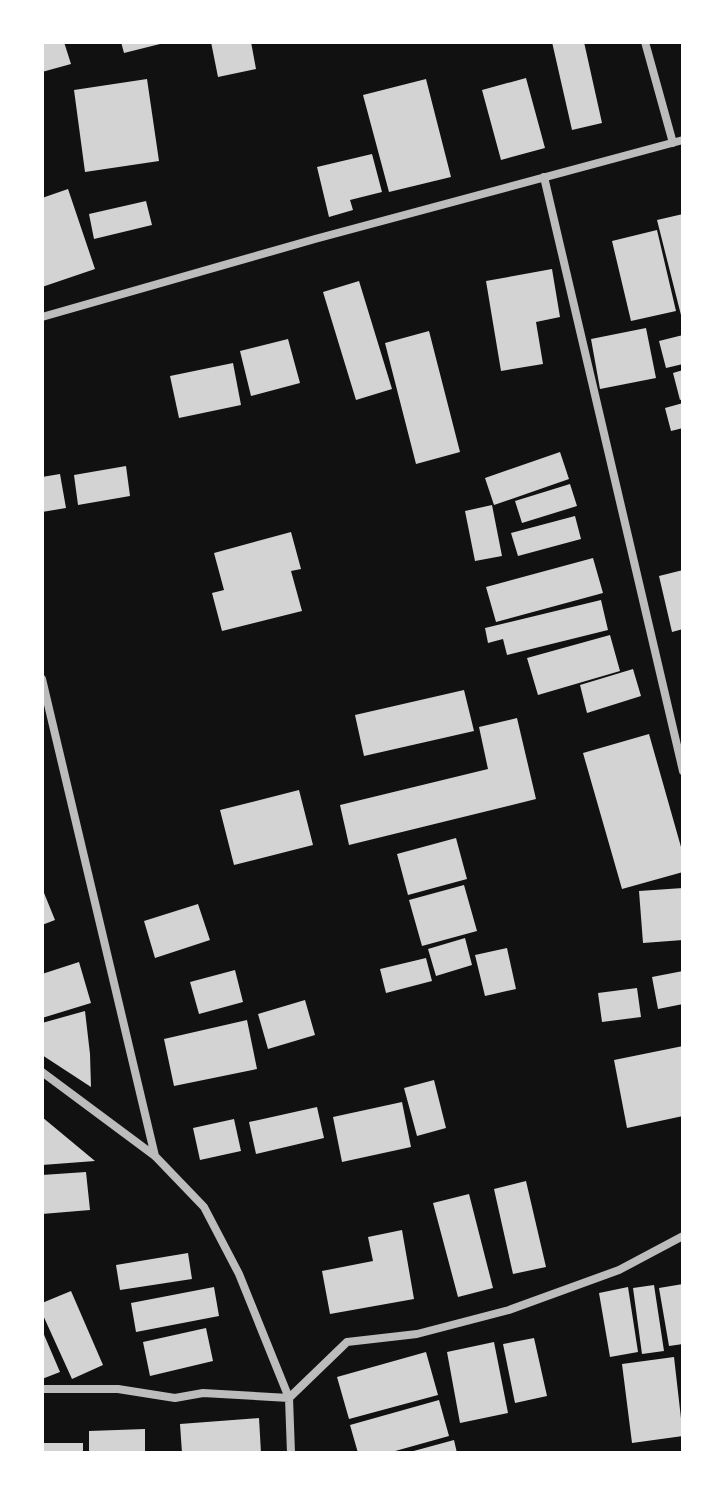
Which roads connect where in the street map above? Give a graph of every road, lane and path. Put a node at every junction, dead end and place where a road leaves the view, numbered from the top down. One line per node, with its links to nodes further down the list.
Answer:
1 (645, 42): 2 (street)
2 (678, 141): 3 (street)
3 (544, 177): 4 (street); 6 (street)
4 (42, 317)
5 (42, 679): 8 (street)
6 (683, 771)
7 (42, 1072): 8 (street)
8 (155, 1156): 11 (street)
9 (683, 1236): 11 (street)
10 (42, 1389): 11 (street)
11 (289, 1398): 12 (street)
12 (291, 1453)

